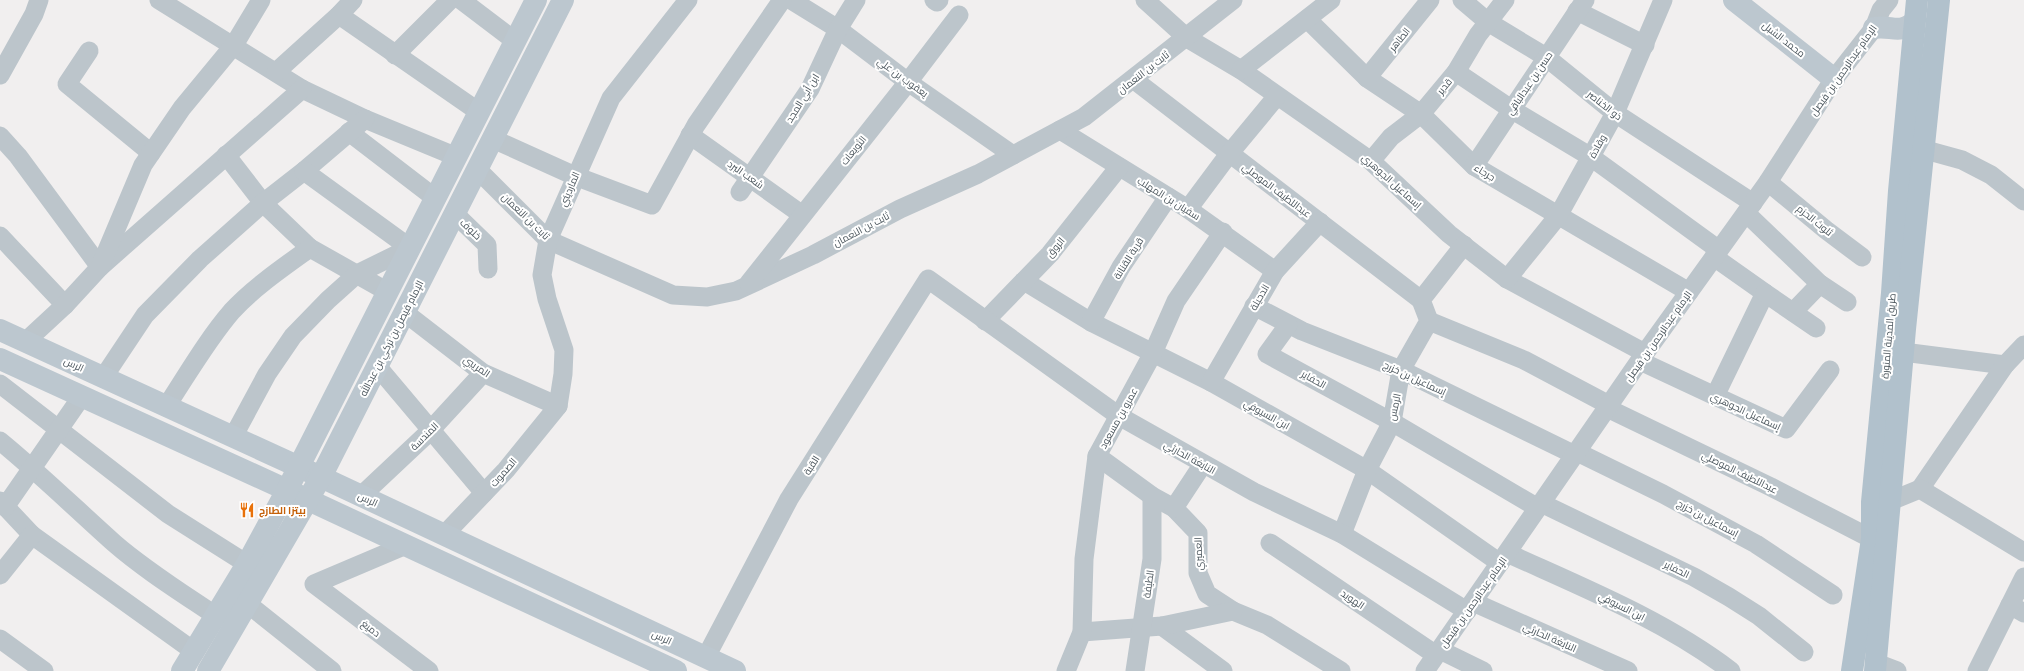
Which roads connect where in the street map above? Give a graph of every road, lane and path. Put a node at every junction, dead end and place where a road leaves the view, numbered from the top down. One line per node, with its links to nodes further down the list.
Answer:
1 (39, 0): 43 (street)
2 (159, 0): 25 (street)
3 (261, 0): 36 (street)
4 (353, 0): 27 (street)
5 (450, 0): 38 (street)
6 (462, 0): 34 (street)
7 (536, 0): 34 (street)
8 (563, 0): 59 (street, الإمام فيصل بن تركي بن عبدالله)
9 (688, 0): 72 (street, المارديني)
10 (782, 0): 57 (street)
11 (791, 0): 32 (street, يعقوب بن علي)
12 (856, 0): 32 (street, ابن أبي المجد)
13 (1145, 0): 33 (street, إسماعيل الجوهري)
14 (1233, 0): 33 (street, ثابت بن النعمان)
15 (1331, 0): 28 (street)
16 (1430, 0): 44 (street, الطاهر)
17 (1462, 0): 29 (street, ذو الخناصر)
18 (1505, 0): 29 (street, قدير)
19 (1663, 0): 35 (street, وقادة)
20 (1734, 0): 46 (street, محمد الشبل)
21 (1889, 0): 31 (street, الإمام عبدالرحمن بن فيصل)
22 (1917, 0): 30 (main road, طريق المدينة المنورة)
23 (1938, 0): 60 (main road, طريق المدينة المنورة)
24 (1581, 6): 35 (street); 39 (street, حسن بن عبدالباقي)
25 (186, 7): 36 (street)
26 (959, 14): 47 (street, الثويعات)
27 (339, 15): 38 (street); 41 (street)
28 (1307, 19): 40 (street); 44 (street, جرجاء)
29 (1488, 22): 39 (street, ذو الخناصر); 42 (street, قدير)
30 (1914, 22): 31 (street); 96 (main road, طريق المدينة المنورة)
31 (1874, 28): 46 (street, الإمام عبدالرحمن بن فيصل)
32 (838, 29): 47 (street, يعقوب بن علي); 74 (street, ابن أبي المجد)
33 (1187, 38): 40 (street, إسماعيل الجوهري); 45 (street, ثابت بن النعمان)
34 (515, 41): 51 (street)
35 (1645, 45): 52 (street, وقادة)
36 (234, 46): 41 (street); 61 (street)
37 (89, 51): 61 (street)
38 (395, 55): 51 (street)
39 (1546, 57): 50 (street, حسن بن عبدالباقي); 52 (street, ذو الخناصر)
40 (1241, 70): 49 (street, إسماعيل الجوهري)
41 (276, 72): 48 (street)
42 (1456, 72): 50 (street); 53 (street, قدير)
43 (0, 75)
44 (1367, 78): 53 (street, جرجاء)
45 (1133, 79): 55 (street, ثابت بن النعمان); 62 (street, عبداللطيف الموصلي)
46 (1834, 79): 73 (street, الإمام عبدالرحمن بن فيصل)
47 (908, 82): 63 (street, يعقوب بن علي); 82 (street, الثويعات)
48 (302, 89): 54 (street); 64 (street)
49 (1277, 96): 62 (street); 67 (street, إسماعيل الجوهري)
50 (1511, 109): 66 (street); 68 (street, حسن بن عبدالباقي)
51 (479, 112): 65 (street)
52 (1615, 113): 66 (street, وقادة); 79 (street, ذو الخناصر)
53 (1421, 114): 67 (street, قدير); 68 (street, جرجاء)
54 (364, 118): 56 (street); 65 (street)
55 (1060, 130): 63 (street, ثابت بن النعمان); 69 (street, سفيان بن المهلب)
56 (349, 132): 71 (street); 76 (street)
57 (690, 135): 72 (street); 74 (street, شعب البرد)
58 (0, 136): 93 (street)
59 (493, 139): 70 (street, الإمام فيصل بن تركي بن عبدالله); 72 (street)
60 (1922, 149): 77 (street); 96 (main road, طريق المدينة المنورة)
61 (151, 153): 93 (street)
62 (1228, 154): 80 (street); 84 (street, عبداللطيف الموصلي)
63 (1013, 155): 102 (street, ثابت بن النعمان)
64 (226, 156): 78 (street); 93 (street)
65 (457, 157): 76 (street)
66 (1591, 157): 83 (street, وقادة); 91 (street)
67 (1372, 161): 88 (street, إسماعيل الجوهري)
68 (1474, 166): 83 (street, جرجاء)
69 (1119, 167): 75 (street, سفيان بن المهلب); 100 (street, الروق)
70 (477, 169): 81 (street, الإمام فيصل بن تركي بن عبدالله); 87 (street, ثابت بن النعمان)
71 (304, 171): 78 (street); 90 (street)
72 (575, 176): 87 (street, المارديني)
73 (1768, 182): 79 (street, الإمام عبدالرحمن بن فيصل); 92 (street, ثلوث الحزم)
74 (745, 185): 82 (street, شعب البرد)
75 (1168, 197): 80 (street, سفيان بن المهلب); 114 (street, قرية القنانة)
76 (435, 198): 90 (street)
77 (2024, 202)
78 (263, 203): 89 (street); 129 (street)
79 (1749, 208): 91 (street, الإمام عبدالرحمن بن فيصل); 101 (street, ذو الخناصر)
80 (1188, 209): 85 (street, سفيان بن المهلب)
81 (455, 214): 94 (street, خلوف); 110 (street, الإمام فيصل بن تركي بن عبدالله)
82 (802, 214): 102 (street, الثويعات)
83 (1558, 216): 99 (street, وقادة); 104 (street, جرجاء)
84 (1320, 222): 95 (street, الدحيلة); 106 (street, عبداللطيف الموصلي)
85 (1223, 232): 95 (street, سفيان بن المهلب); 121 (street, عمرو بن مسعود)
86 (0, 236): 108 (street)
87 (548, 240): 102 (street, ثابت بن النعمان); 134 (street, المارديني)
88 (1464, 245): 99 (street, إسماعيل الجوهري); 106 (street)
89 (310, 248): 97 (street); 135 (street)
90 (410, 248): 97 (street); 103 (street)
91 (1716, 254): 104 (street, الإمام عبدالرحمن بن فيصل); 105 (street)
92 (1862, 257)
93 (100, 267): 108 (street)
94 (488, 269)
95 (1275, 271): 109 (street, الدحيلة)
96 (1902, 273): 120 (main road, طريق المدينة المنورة); 156 (main road, طريق المدينة المنورة)
97 (357, 274): 103 (street); 141 (street)
98 (928, 279): 112 (street, النابغة الحارثي); 184 (street, القبة)
99 (1507, 279): 122 (street, إسماعيل الجوهري)
100 (1024, 280): 112 (street, الروق); 114 (street, ابن السيوفي)
101 (1820, 284): 107 (street, ذو الخناصر); 111 (street)
102 (746, 286)
103 (388, 292): 146 (street)
104 (1689, 292): 122 (street, الإمام عبدالرحمن بن فيصل)
105 (1765, 293): 111 (street); 133 (street)
106 (1421, 300): 113 (street)
107 (1847, 302)
108 (65, 304): 118 (street)
109 (1254, 306): 115 (street, إسماعيل بن خزرج); 130 (street, الدحيلة)
110 (404, 312): 125 (street, الإمام فيصل بن تركي بن عبدالله); 128 (street, المريبي)
111 (1793, 312): 116 (street)
112 (985, 321): 137 (street, النابغة الحارثي)
113 (1428, 321): 126 (street, الرمس); 136 (street, عبداللطيف الموصلي)
114 (1091, 322): 121 (street, ابن السيوفي)
115 (1288, 325): 126 (street, إسماعيل بن خزرج); 138 (street, الحفاير)
116 (1816, 328)
117 (0, 330): 118 (street, الرس)
118 (25, 342): 129 (street, الرس)
119 (2024, 345): 124 (street)
120 (1903, 352): 124 (street); 156 (main road, طريق المدينة المنورة)
121 (1153, 353): 130 (street, ابن السيوفي); 137 (street, عمرو بن مسعود)
122 (1642, 357): 133 (street, إسماعيل الجوهري); 136 (street, الإمام عبدالرحمن بن فيصل)
123 (0, 359): 132 (street)
124 (2005, 365): 150 (street)
125 (377, 366): 139 (street); 149 (street, الإمام فيصل بن تركي بن عبدالله)
126 (1401, 370): 138 (street, الرمس); 143 (street, إسماعيل بن خزرج)
127 (1830, 370): 133 (street, إسماعيل الجوهري)
128 (483, 373): 134 (street, المريبي); 139 (street, المندسة)
129 (103, 378): 135 (street, الرس)
130 (1211, 382): 148 (street, ابن السيوفي)
131 (0, 384): 140 (street)
132 (82, 396): 140 (street); 151 (street)
133 (1715, 396)
134 (558, 406): 152 (street, الصموت)
135 (166, 407): 141 (street, الرس)
136 (1608, 407): 143 (street, الإمام عبدالرحمن بن فيصل); 163 (street, عبداللطيف الموصلي)
137 (1119, 416): 144 (street, عمرو بن مسعود); 145 (street, النابغة الحارثي)
138 (1392, 422): 148 (street, الرمس); 158 (street, الحفاير)
139 (431, 430): 152 (street); 153 (street, المندسة)
140 (59, 431): 147 (street); 168 (street)
141 (233, 437): 146 (street, الرس)
142 (0, 441): 147 (street)
143 (1576, 453): 158 (street, الإمام عبدالرحمن بن فيصل); 171 (street, إسماعيل بن خزرج)
144 (1097, 456): 154 (street, العميري); 179 (street, عمرو بن مسعود)
145 (1203, 464): 159 (street); 160 (street, النابغة الحارثي)
146 (299, 467): 149 (street, الرس); 151 (street)
147 (32, 468): 157 (street); 176 (street)
148 (1367, 470): 160 (street, الرمس); 167 (street, ابن السيوفي)
149 (321, 477): 153 (street, الرس); 155 (street, الإمام فيصل بن تركي بن عبدالله)
150 (1920, 489): 156 (street); 166 (street)
151 (287, 490): 155 (street); 168 (street)
152 (484, 493): 162 (street, الصموت)
153 (361, 496): 162 (street, الرس)
154 (1152, 496): 159 (street, العميري); 177 (street, الطيفة)
155 (308, 500): 165 (street); 172 (street, الإمام فيصل بن تركي بن عبدالله)
156 (1881, 500): 163 (main road, طريق المدينة المنورة); 186 (main road, طريق المدينة المنورة)
157 (2, 504): 161 (street)
158 (1540, 506): 167 (street, الإمام عبدالرحمن بن فيصل); 182 (street, الحفاير)
159 (1174, 508): 175 (street, العميري)
160 (1342, 534): 173 (street, النابغة الحارثي)
161 (32, 535): 169 (street); 181 (street)
162 (444, 535): 184 (street, الرس)
163 (1872, 539): 202 (main road, طريق المدينة المنورة)
164 (1270, 543): 183 (street, الهويد)
165 (406, 545): 185 (street); 191 (street, دميغ)
166 (2024, 552)
167 (1504, 558): 173 (street, الإمام عبدالرحمن بن فيصل); 201 (street, ابن السيوفي)
168 (247, 564): 176 (street)
169 (0, 574)
170 (2024, 577): 174 (street)
171 (1833, 595)
172 (248, 604): 187 (street, الإمام فيصل بن تركي بن عبدالله); 190 (street)
173 (1470, 606): 183 (street, الإمام عبدالرحمن بن فيصل); 200 (street, النابغة الحارثي)
174 (2017, 609): 204 (street)
175 (1233, 611): 178 (street); 197 (street, العميري)
176 (216, 616): 181 (street)
177 (1142, 626): 178 (street); 179 (street); 195 (street, الطيفة)
178 (1162, 626): 196 (street)
179 (1082, 632): 194 (street, عمرو بن مسعود)
180 (0, 639): 188 (street)
181 (195, 652): 189 (street)
182 (1804, 652)
183 (1438, 653): 198 (street, الإمام عبدالرحمن بن فيصل); 199 (street, الهويد)
184 (706, 657): 193 (street, الرس)
185 (647, 665): 192 (street)
186 (1875, 667): 203 (street)
187 (216, 668)
188 (44, 671)
189 (182, 671)
190 (332, 671)
191 (429, 671)
192 (676, 671)
193 (735, 671)
194 (1066, 671)
195 (1135, 671)
196 (1223, 671)
197 (1341, 671)
198 (1425, 671)
199 (1483, 671)
200 (1628, 671)
201 (1731, 671)
202 (1852, 671)
203 (1897, 671)
204 (1977, 671)

